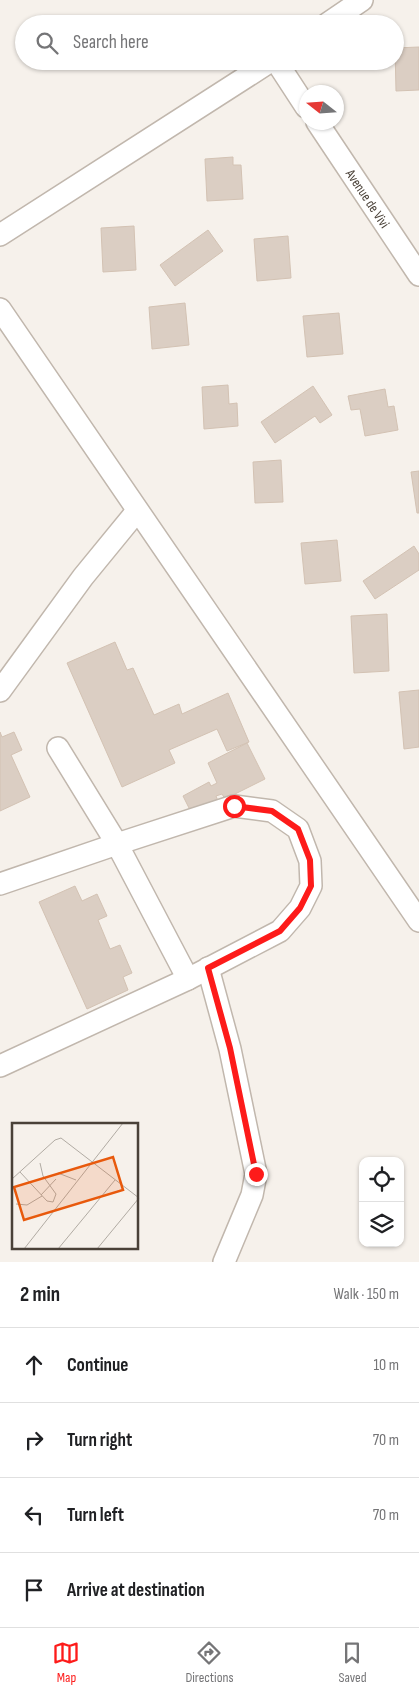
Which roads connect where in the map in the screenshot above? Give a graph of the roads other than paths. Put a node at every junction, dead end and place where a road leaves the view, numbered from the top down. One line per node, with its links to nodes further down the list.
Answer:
1 (362, 0): 2 (street)
2 (340, 15)
3 (257, 70): 7 (street)
4 (282, 70): 5 (street)
5 (299, 96)
6 (322, 130): 8 (street, Avenue de Vivi)
7 (0, 235)
8 (419, 275)
9 (0, 309): 10 (street)
10 (137, 510): 11 (street); 15 (street)
11 (0, 691)
12 (58, 748): 13 (street)
13 (117, 844): 14 (street); 16 (street); 17 (street)
14 (0, 884)
15 (419, 921)
16 (208, 968): 17 (street); 19 (street)
17 (188, 979): 18 (street)
18 (0, 1066)
19 (224, 1262)

